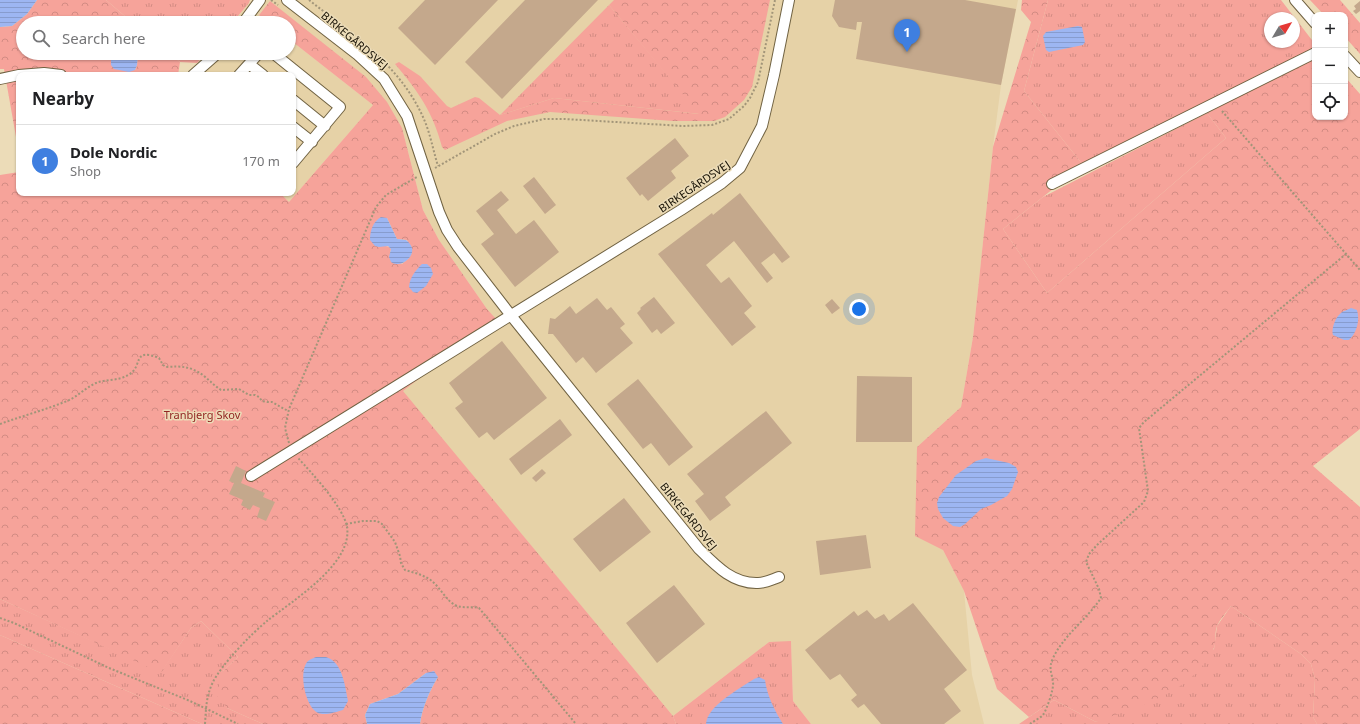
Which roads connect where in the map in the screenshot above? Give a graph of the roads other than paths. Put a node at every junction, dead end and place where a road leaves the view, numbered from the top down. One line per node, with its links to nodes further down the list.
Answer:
1 (260, 0): 5 (street)
2 (789, 0): 25 (street, BIRKEGÅRDSVEJ)
3 (1295, 0): 6 (street)
4 (285, 5): 25 (street, BIRKEGÅRDSVEJ)
5 (248, 16)
6 (1312, 20)
7 (1312, 54): 24 (street)
8 (1348, 59): 16 (street)
9 (210, 60): 13 (street)
10 (253, 60): 12 (street)
11 (282, 60): 20 (street)
12 (249, 64): 14 (street); 15 (street)
13 (196, 72)
14 (242, 72)
15 (259, 72)
16 (1360, 72)
17 (16, 76): 18 (street)
18 (0, 79)
19 (296, 102): 20 (street)
20 (325, 126): 22 (street)
21 (296, 129): 22 (street)
22 (312, 142): 23 (street)
23 (296, 157)
24 (1052, 184)
25 (511, 315): 26 (street); 27 (street, BIRKEGÅRDSVEJ)
26 (251, 476)
27 (779, 578)

